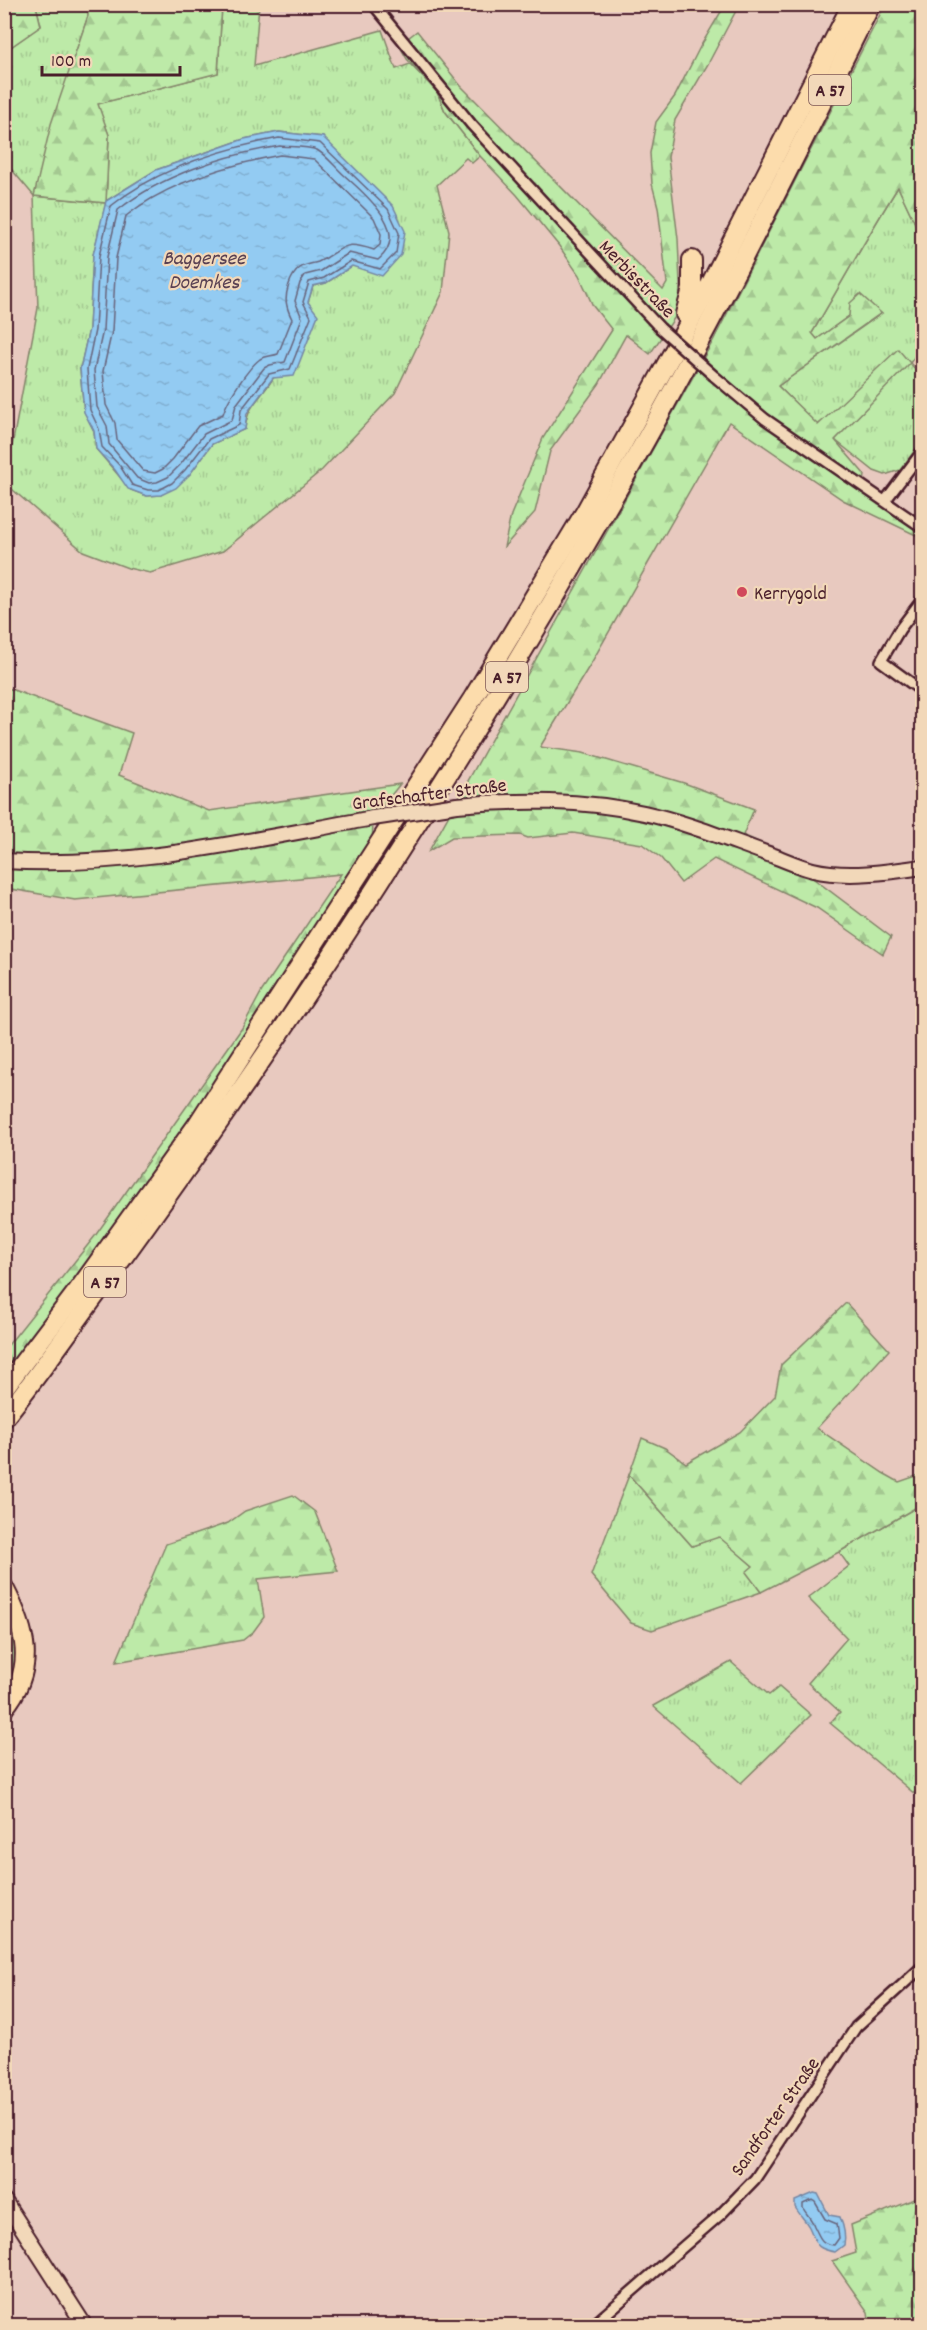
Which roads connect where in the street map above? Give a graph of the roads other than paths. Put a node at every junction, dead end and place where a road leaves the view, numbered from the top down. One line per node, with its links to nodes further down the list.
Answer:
1 (373, 4): 7 (street, Merbisstraße, bridge)
2 (852, 4): 5 (highway, A 57)
3 (872, 4): 14 (highway, A 57)
4 (692, 260): 5 (highway)
5 (650, 392): 13 (highway, A 57)
6 (922, 452): 7 (street)
7 (885, 501): 8 (street, Merbisstraße)
8 (922, 527)
9 (922, 600): 10 (street)
10 (922, 691)
11 (4, 861): 12 (street, Grafschafter Straße, bridge)
12 (922, 867)
13 (4, 1388)
14 (10, 1411): 15 (highway)
15 (4, 1427)
16 (4, 1588): 17 (highway)
17 (4, 1708)
18 (922, 1967): 21 (street, Sandforter Straße)
19 (4, 2200): 20 (street)
20 (86, 2325)
21 (592, 2325)

